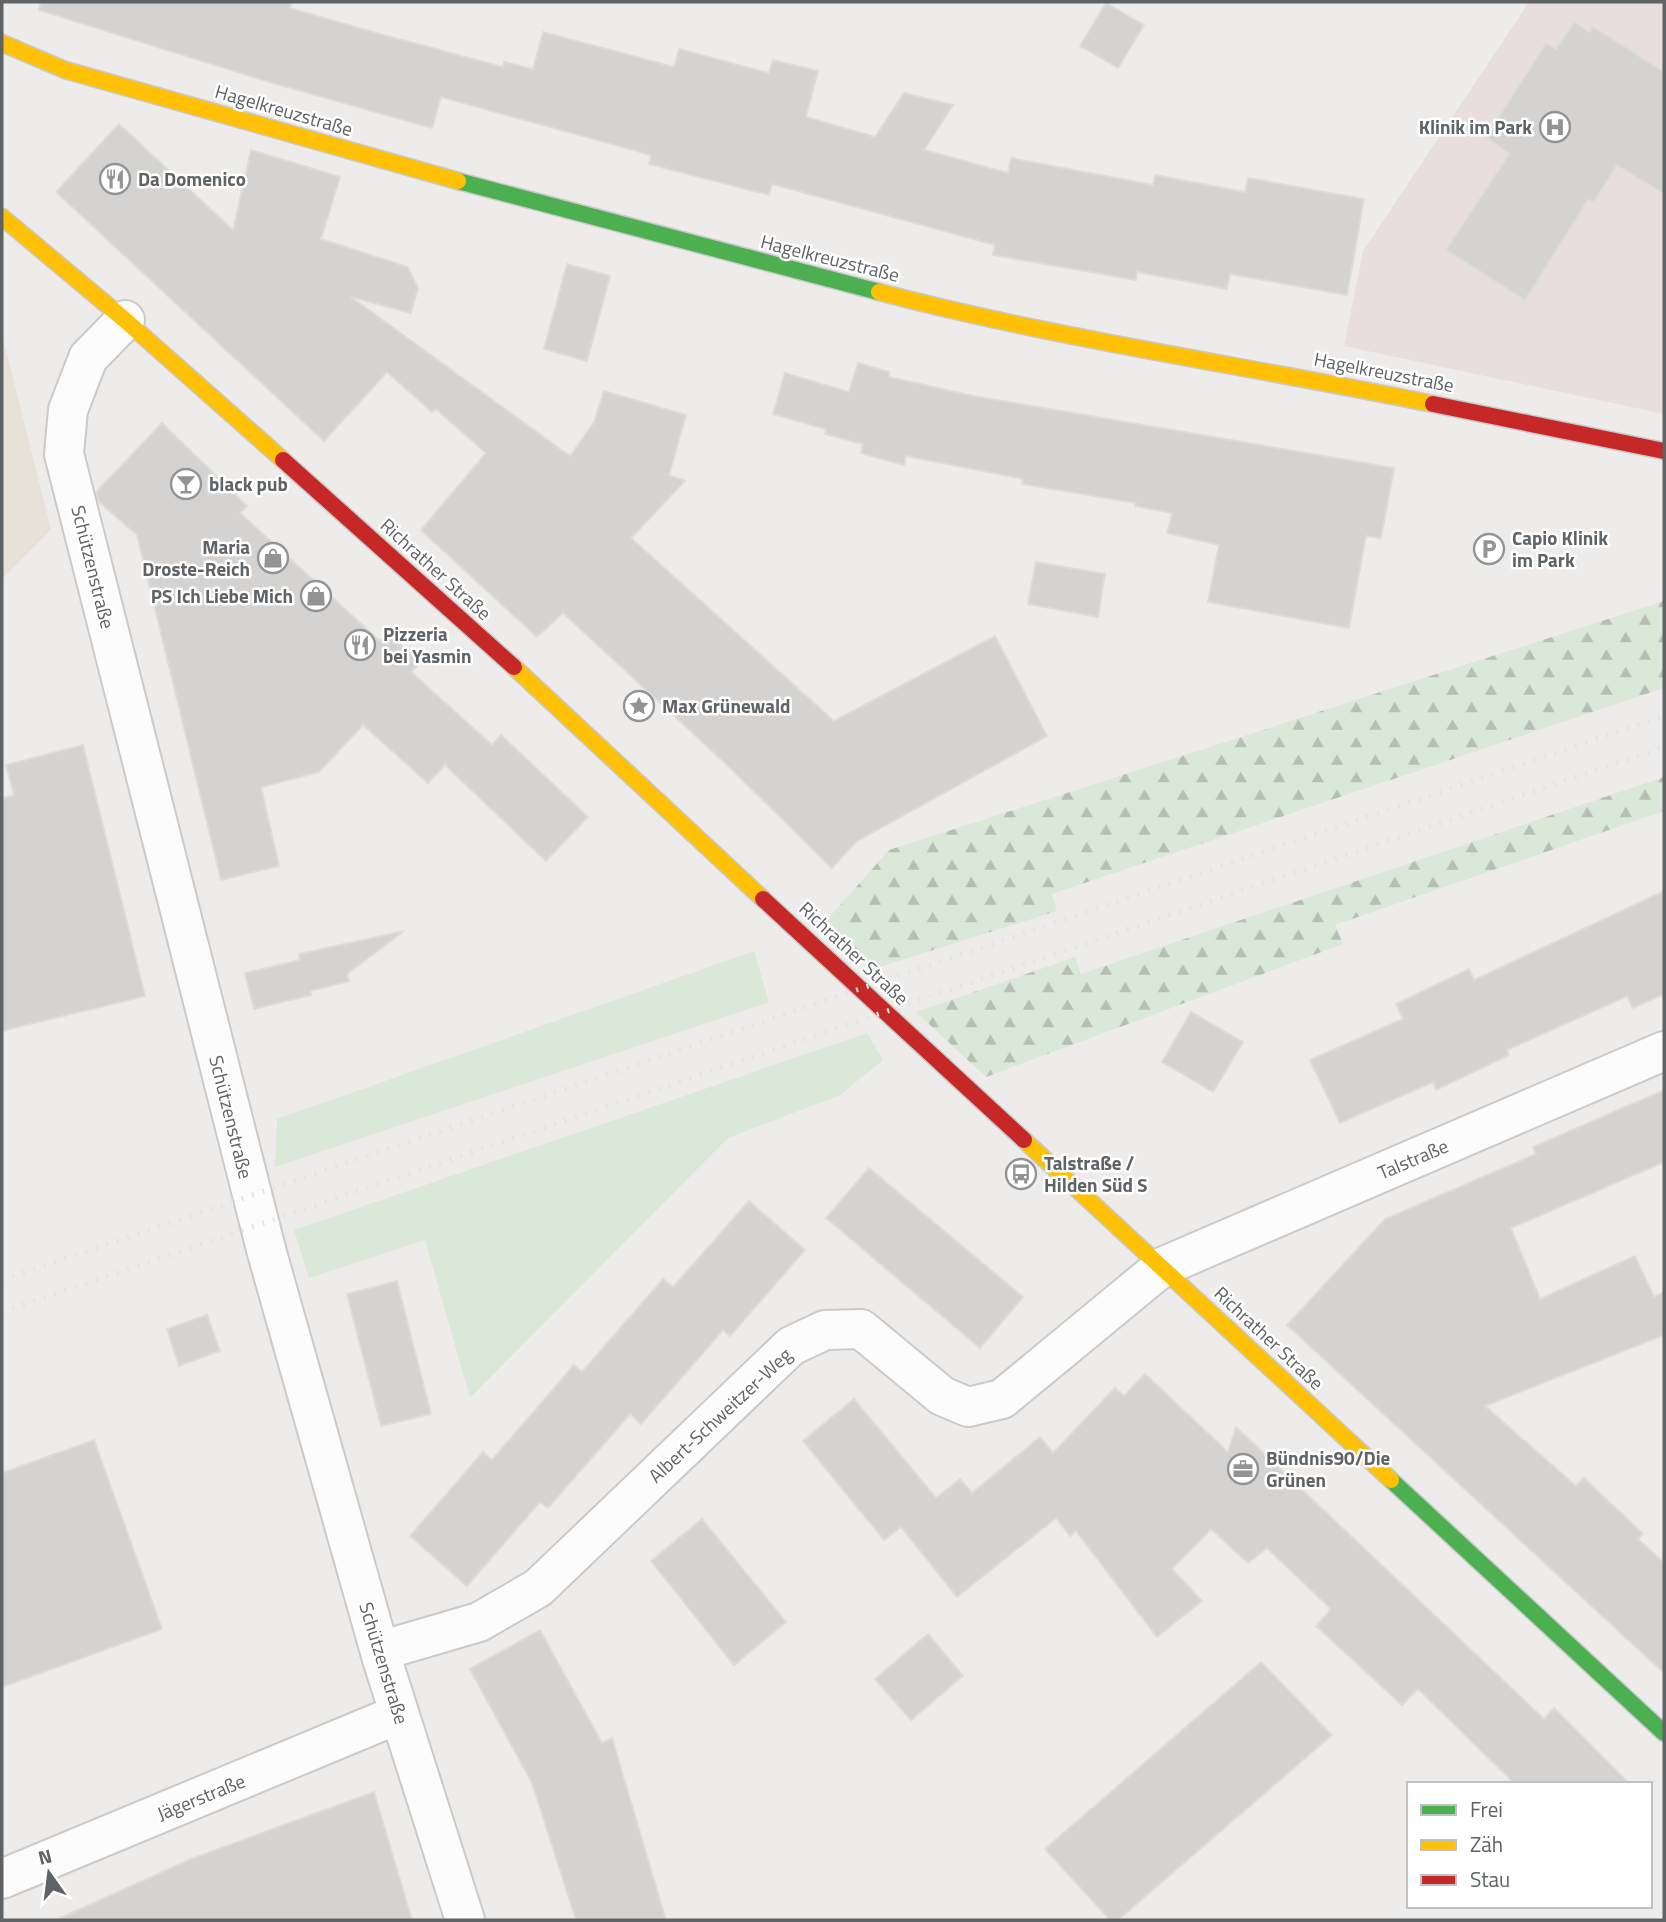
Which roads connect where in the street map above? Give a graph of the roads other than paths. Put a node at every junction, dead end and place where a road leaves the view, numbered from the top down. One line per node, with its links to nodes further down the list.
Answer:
1 (2, 43): 4 (main road, Hagelkreuzstraße)
2 (2, 217): 3 (main road, Richrather Straße)
3 (125, 320): 6 (main road, Richrather Straße); 7 (street, Schützenstraße)
4 (1664, 451)
5 (1664, 1051): 6 (street, Talstraße)
6 (1162, 1268): 7 (street, Albert-Schweitzer-Weg); 9 (main road, Richrather Straße)
7 (380, 1651): 8 (street, Schützenstraße)
8 (399, 1714): 10 (street, Jägerstraße); 11 (street, Schützenstraße)
9 (1664, 1733)
10 (2, 1879)
11 (465, 1920)

